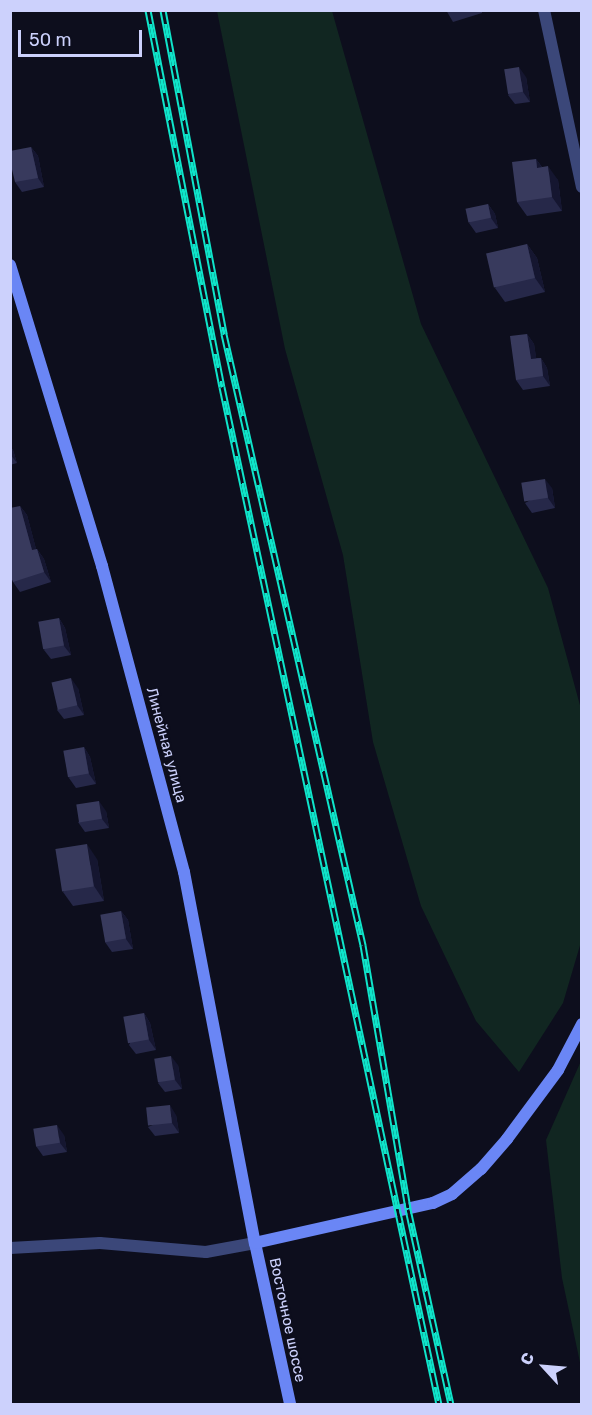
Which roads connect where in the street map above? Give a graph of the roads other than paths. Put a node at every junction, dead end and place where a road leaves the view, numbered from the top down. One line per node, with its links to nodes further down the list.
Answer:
1 (544, 10): 2 (street)
2 (582, 187)
3 (10, 265): 5 (main road, Линейная улица)
4 (582, 1024): 5 (main road)
5 (255, 1243): 6 (street); 7 (main road, Восточное шоссе)
6 (10, 1248)
7 (290, 1404)

